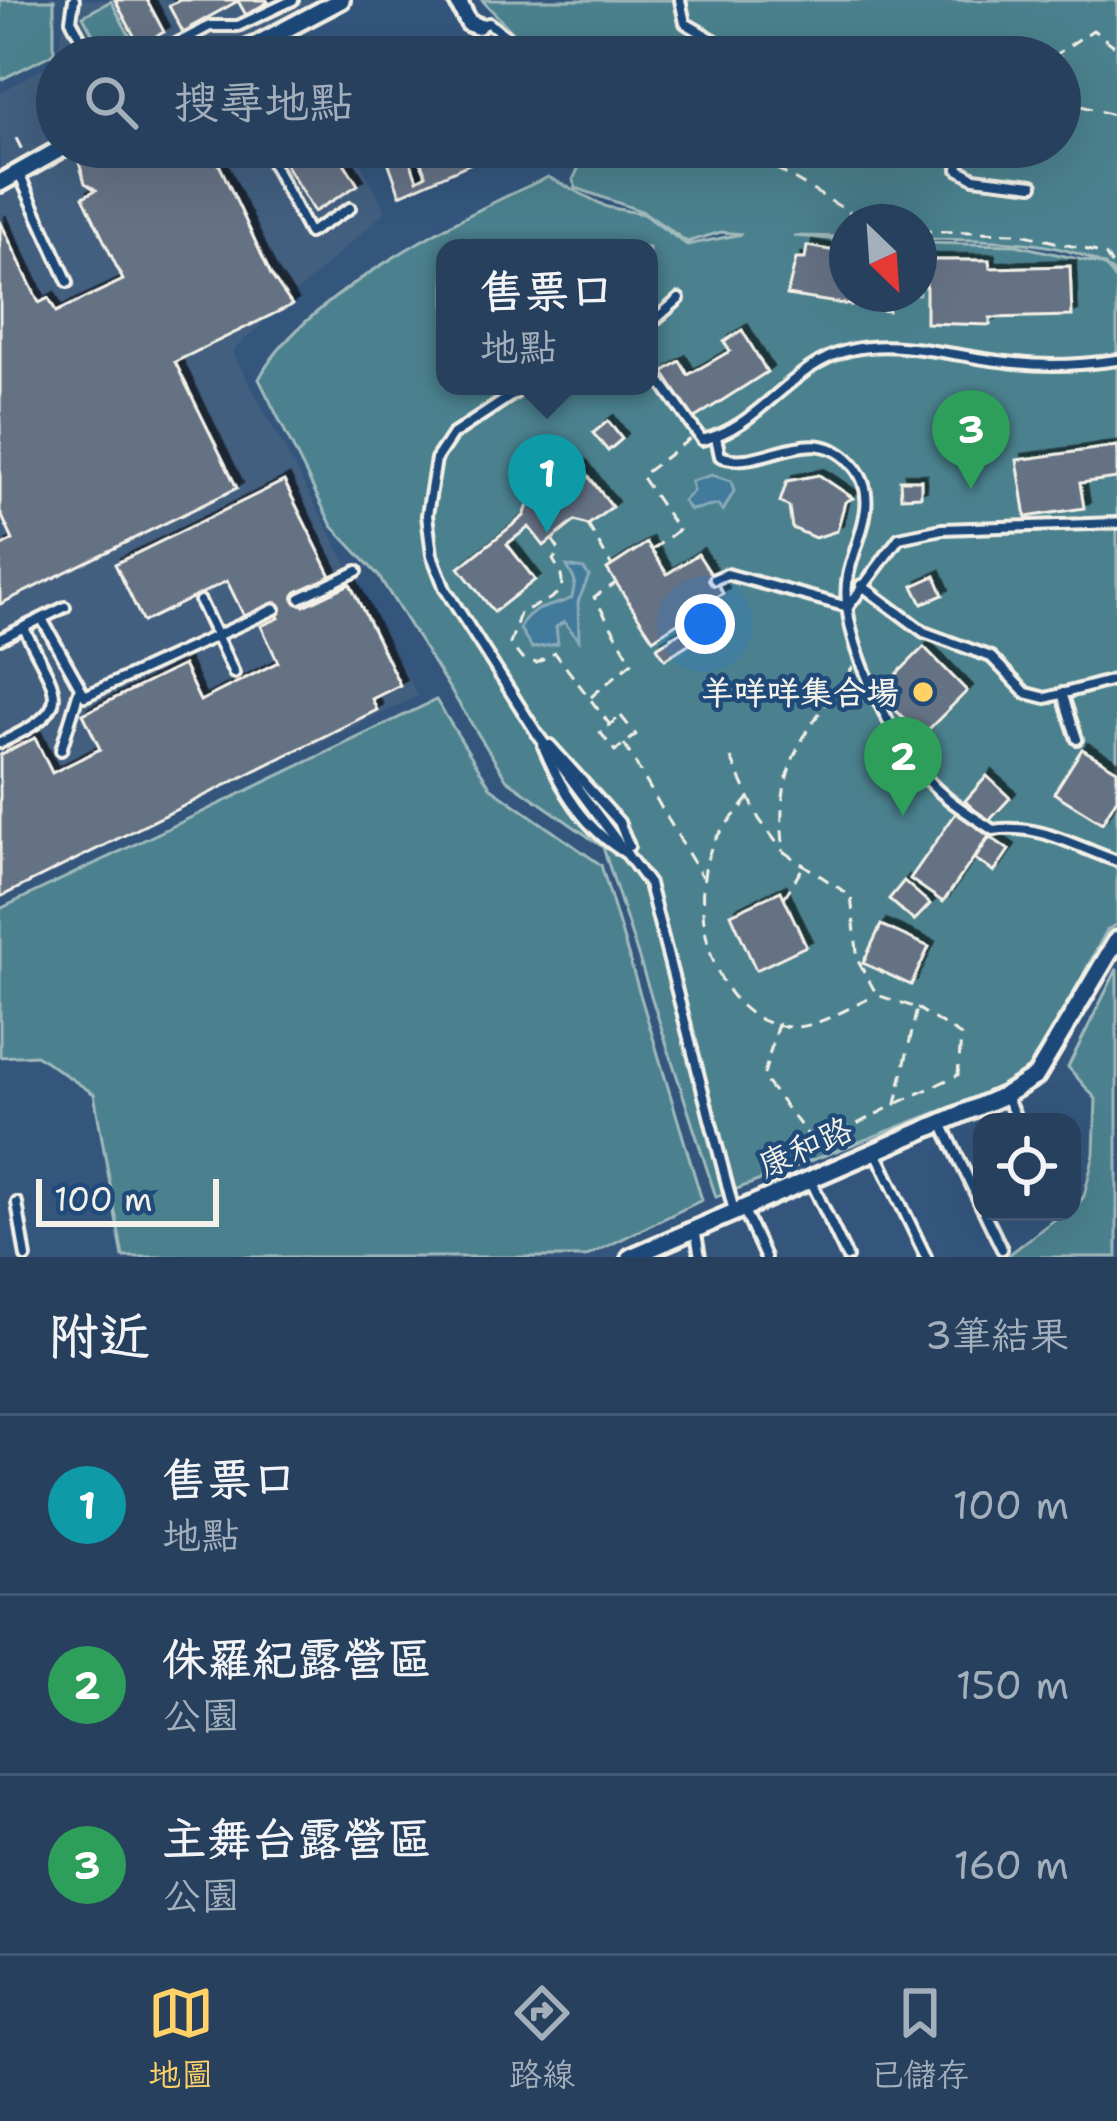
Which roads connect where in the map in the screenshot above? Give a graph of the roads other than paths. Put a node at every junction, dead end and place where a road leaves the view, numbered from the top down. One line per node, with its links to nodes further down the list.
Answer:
1 (74, 0): 8 (lane)
2 (341, 0): 6 (street)
3 (457, 0): 7 (street)
4 (680, 0): 12 (lane)
5 (288, 2): 6 (lane); 9 (lane)
6 (296, 25): 10 (street)
7 (477, 26): 11 (lane)
8 (80, 36)
9 (191, 36)
10 (280, 36)
11 (506, 36)
12 (707, 36)
13 (36, 159): 14 (street)
14 (22, 165): 17 (street); 20 (lane)
15 (275, 168): 19 (lane)
16 (958, 168): 18 (lane)
17 (0, 183)
18 (1033, 184)
19 (350, 208)
20 (68, 282)
21 (680, 298): 22 (lane)
22 (658, 317)
23 (1117, 360): 26 (lane)
24 (658, 378): 26 (lane)
25 (512, 395): 44 (lane)
26 (716, 437): 33 (lane)
27 (1117, 524): 30 (lane)
28 (357, 572): 31 (lane)
29 (715, 579): 33 (lane)
30 (861, 585): 33 (lane); 43 (lane)
31 (300, 598)
32 (200, 601): 38 (lane)
33 (848, 607): 49 (lane)
34 (65, 608): 36 (lane)
35 (274, 609): 38 (lane)
36 (43, 619): 37 (lane); 42 (lane)
37 (24, 628): 39 (lane); 46 (lane)
38 (217, 636): 40 (lane); 42 (lane)
39 (0, 639)
40 (234, 673)
41 (1117, 679): 43 (lane)
42 (79, 691): 47 (lane)
43 (1062, 693): 45 (lane)
44 (538, 735): 48 (lane); 48 (lane)
45 (1077, 739)
46 (0, 742)
47 (61, 750)
48 (634, 858): 58 (lane)
49 (1117, 861)
50 (1117, 940): 51 (street)
51 (1005, 1095): 52 (lane); 53 (street, 康和路)
52 (1014, 1113)
53 (940, 1120): 54 (street, 康和路); 56 (lane)
54 (874, 1149): 55 (street, 康和路); 67 (lane)
55 (810, 1178): 58 (street, 康和路); 66 (lane)
56 (973, 1189)
57 (17, 1203): 62 (lane)
58 (738, 1209): 60 (street, 康和路); 65 (lane)
59 (988, 1221): 61 (lane)
60 (695, 1226): 63 (street, 康和路); 64 (lane)
61 (1002, 1250)
62 (26, 1257)
63 (631, 1257)
64 (700, 1257)
65 (765, 1257)
66 (847, 1257)
67 (926, 1257)

